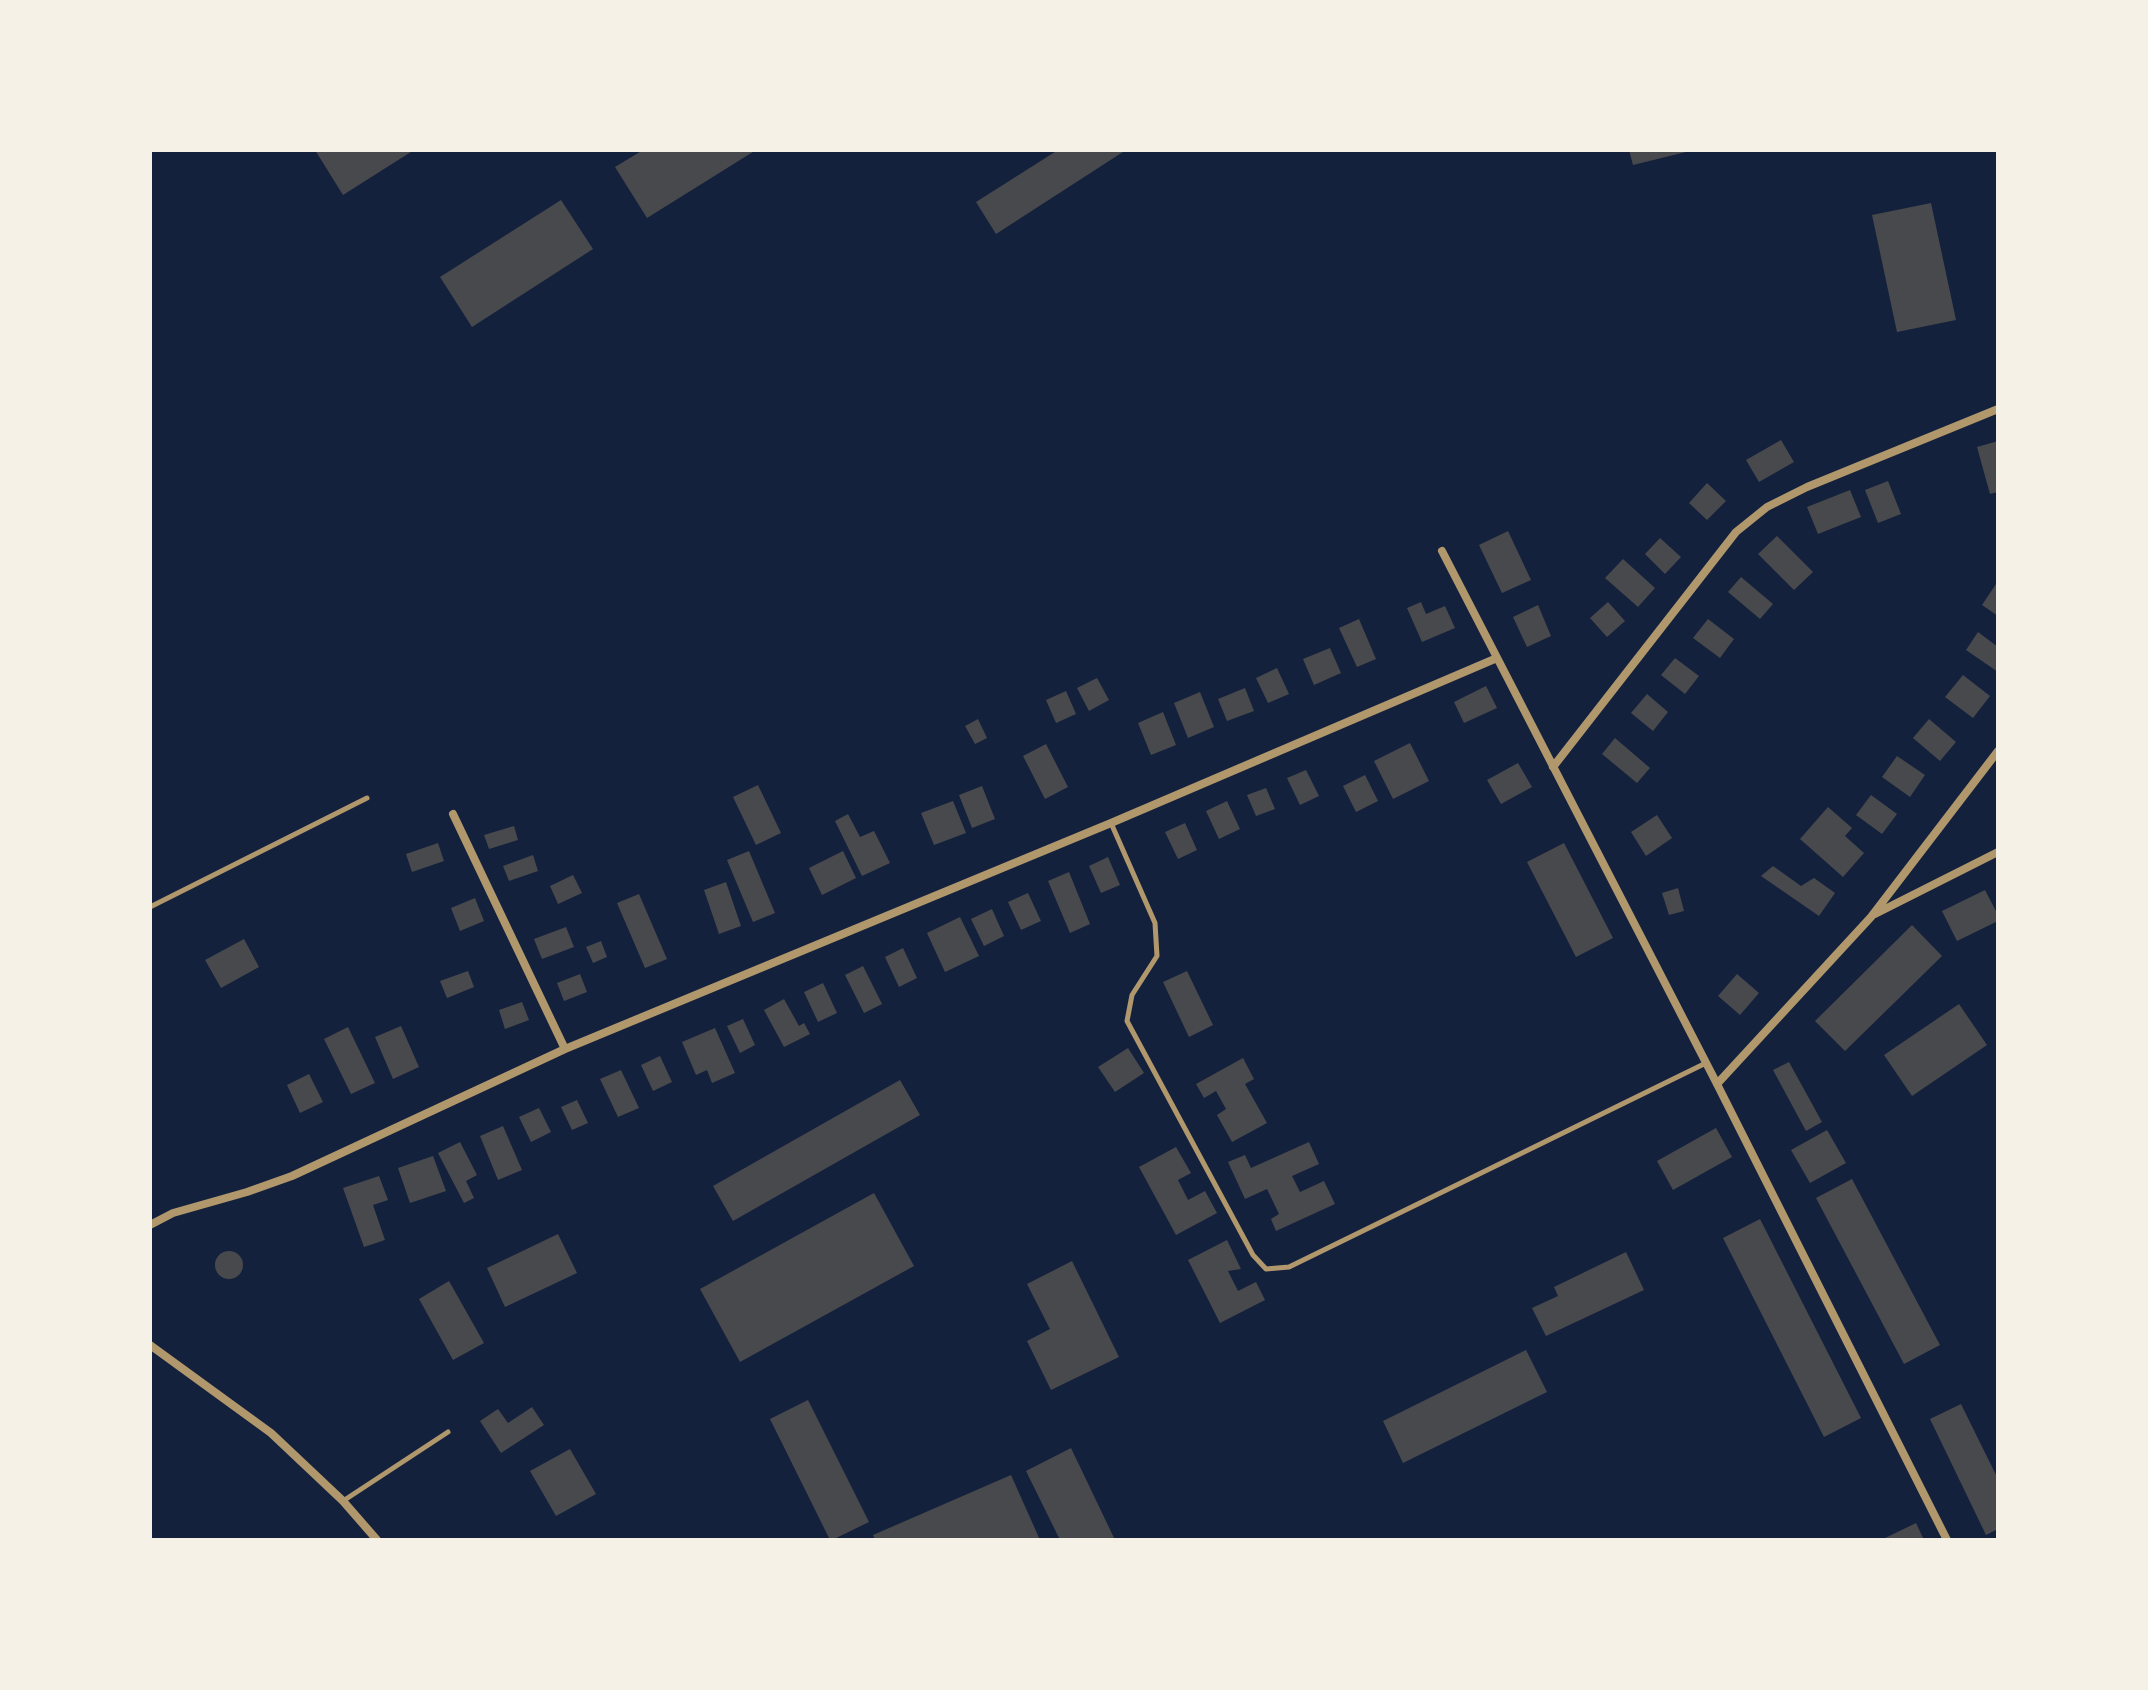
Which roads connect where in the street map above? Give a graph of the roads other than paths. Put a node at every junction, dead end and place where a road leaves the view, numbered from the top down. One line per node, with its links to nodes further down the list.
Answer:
1 (1998, 409): 5 (street)
2 (1442, 551): 3 (street)
3 (1497, 658): 5 (street); 8 (street)
4 (1998, 751): 11 (street)
5 (1553, 767): 13 (street)
6 (367, 798): 10 (lane)
7 (453, 814): 12 (street)
8 (1111, 823): 12 (street); 13 (lane)
9 (1998, 852): 11 (street)
10 (150, 907)
11 (1871, 917): 14 (street)
12 (565, 1049): 15 (street)
13 (1706, 1063): 14 (street)
14 (1717, 1084): 20 (street)
15 (150, 1225)
16 (150, 1345): 18 (street)
17 (448, 1432): 18 (lane)
18 (343, 1501): 19 (street)
19 (377, 1540)
20 (1947, 1540)

